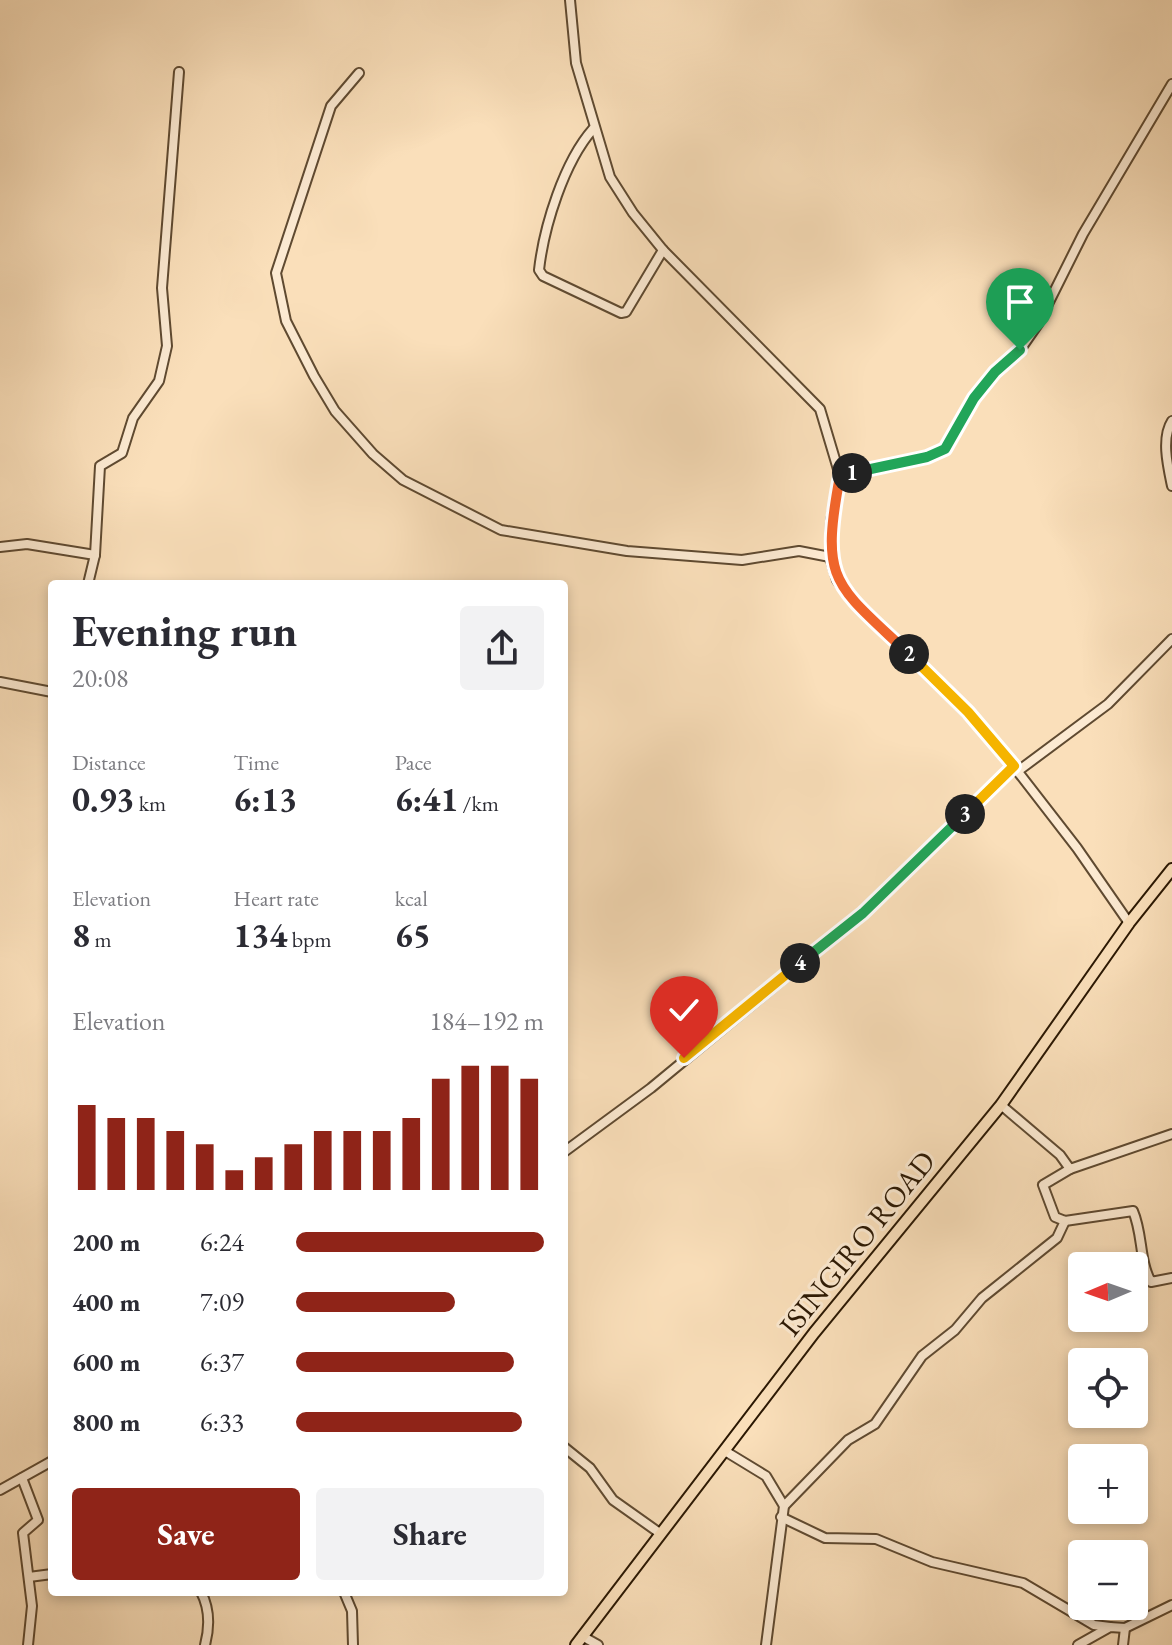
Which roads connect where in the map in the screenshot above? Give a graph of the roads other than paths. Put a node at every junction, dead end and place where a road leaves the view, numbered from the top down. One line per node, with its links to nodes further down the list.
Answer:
1 (570, 0): 5 (street)
2 (179, 72): 11 (street)
3 (359, 73): 12 (street)
4 (1172, 84): 8 (street)
5 (593, 129): 6 (street); 6 (street)
6 (663, 250): 8 (street)
7 (1172, 421): 9 (street)
8 (840, 476): 12 (street)
9 (1172, 486)
10 (0, 547): 11 (street)
11 (95, 555): 13 (street)
12 (830, 557): 17 (street)
13 (89, 580)
14 (1172, 639): 17 (street)
15 (0, 682): 16 (street)
16 (48, 691)
17 (1016, 769): 19 (street); 22 (street)
18 (1172, 869): 19 (main road, ISINGIRO ROAD)
19 (1129, 923): 20 (main road, ISINGIRO ROAD)
20 (1001, 1105): 23 (street); 27 (main road, ISINGIRO ROAD)
21 (1172, 1134): 23 (street)
22 (568, 1149)
23 (1070, 1169): 24 (street)
24 (1065, 1221): 25 (street); 31 (street)
25 (1172, 1278)
26 (568, 1450): 33 (street)
27 (725, 1451): 31 (street); 33 (main road, ISINGIRO ROAD)
28 (48, 1463): 29 (street)
29 (22, 1478): 30 (street); 35 (street)
30 (0, 1490)
31 (784, 1506): 32 (street)
32 (781, 1517): 39 (street); 46 (street)
33 (661, 1534): 41 (main road, ISINGIRO ROAD)
34 (48, 1575): 35 (street)
35 (29, 1577): 42 (street)
36 (204, 1596): 43 (street)
37 (346, 1596): 44 (street)
38 (1172, 1605): 40 (street)
39 (1110, 1627): 40 (street); 47 (street)
40 (1125, 1628): 48 (street)
41 (579, 1641): 45 (street)
42 (28, 1645)
43 (205, 1645)
44 (353, 1645)
45 (598, 1645)
46 (766, 1645)
47 (1078, 1645)
48 (1123, 1645)

